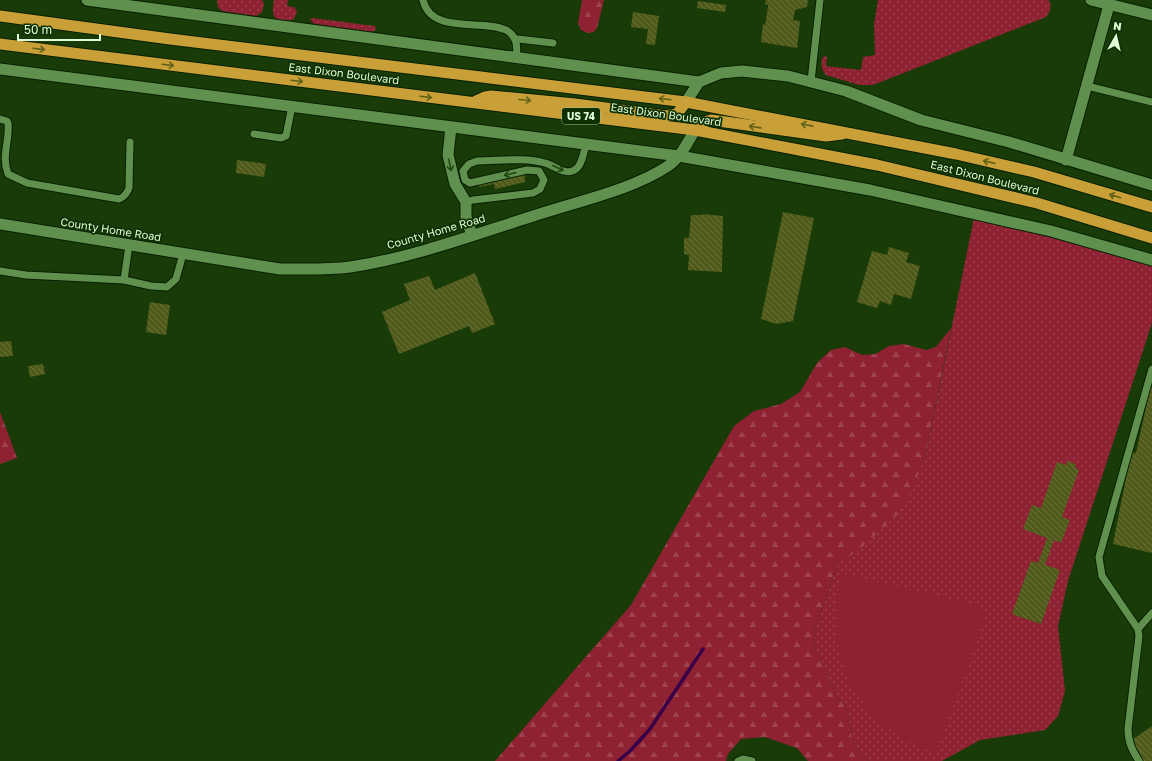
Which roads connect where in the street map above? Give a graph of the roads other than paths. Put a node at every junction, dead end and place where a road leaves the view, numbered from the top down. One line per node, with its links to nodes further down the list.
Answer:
1 (87, 0): 13 (street)
2 (423, 0): 6 (lane)
3 (820, 0): 15 (lane)
4 (1091, 0): 5 (street)
5 (1110, 2): 7 (street); 17 (street)
6 (455, 14)
7 (1152, 15)
8 (0, 16): 19 (highway, East Dixon Boulevard, one-way to 8)
9 (517, 29): 10 (lane)
10 (518, 39): 11 (lane); 13 (lane)
11 (553, 43)
12 (0, 44): 18 (highway, East Dixon Boulevard / US 74, one-way to 18)
13 (516, 57): 16 (street)
14 (0, 69): 21 (street)
15 (811, 81): 16 (street); 30 (street)
16 (699, 82): 19 (street, East Dixon Boulevard)
17 (1087, 86): 20 (lane); 30 (street)
18 (474, 102): 19 (highway, one-way to 19); 24 (highway, East Dixon Boulevard / US 74)
19 (686, 102): 25 (highway, East Dixon Boulevard, one-way to 19)
20 (1152, 102)
21 (292, 106): 23 (street); 26 (lane)
22 (0, 119): 27 (lane)
23 (451, 127): 28 (street); 32 (street, one-way to 32)
24 (695, 130): 25 (highway, County Home Road, one-way to 24); 29 (street, County Home Road); 36 (highway, East Dixon Boulevard / US 74)
25 (848, 132): 33 (highway, East Dixon Boulevard, one-way to 25)
26 (254, 134)
27 (130, 142)
28 (586, 144): 29 (street); 32 (lane, one-way to 28)
29 (679, 156): 35 (street, County Home Road); 39 (street)
30 (1066, 160): 31 (street)
31 (1152, 186)
32 (466, 202): 35 (street)
33 (1152, 207)
34 (0, 224): 37 (street, County Home Road)
35 (472, 235): 38 (street, County Home Road)
36 (1152, 238)
37 (129, 245): 38 (street, County Home Road); 41 (lane)
38 (183, 254): 41 (lane)
39 (1152, 260)
40 (0, 271): 41 (lane)
41 (124, 280)
42 (1152, 369): 44 (lane)
43 (1152, 613): 44 (lane)
44 (1138, 629): 47 (lane)
45 (738, 761): 46 (lane)
46 (752, 761)
47 (1139, 761)

